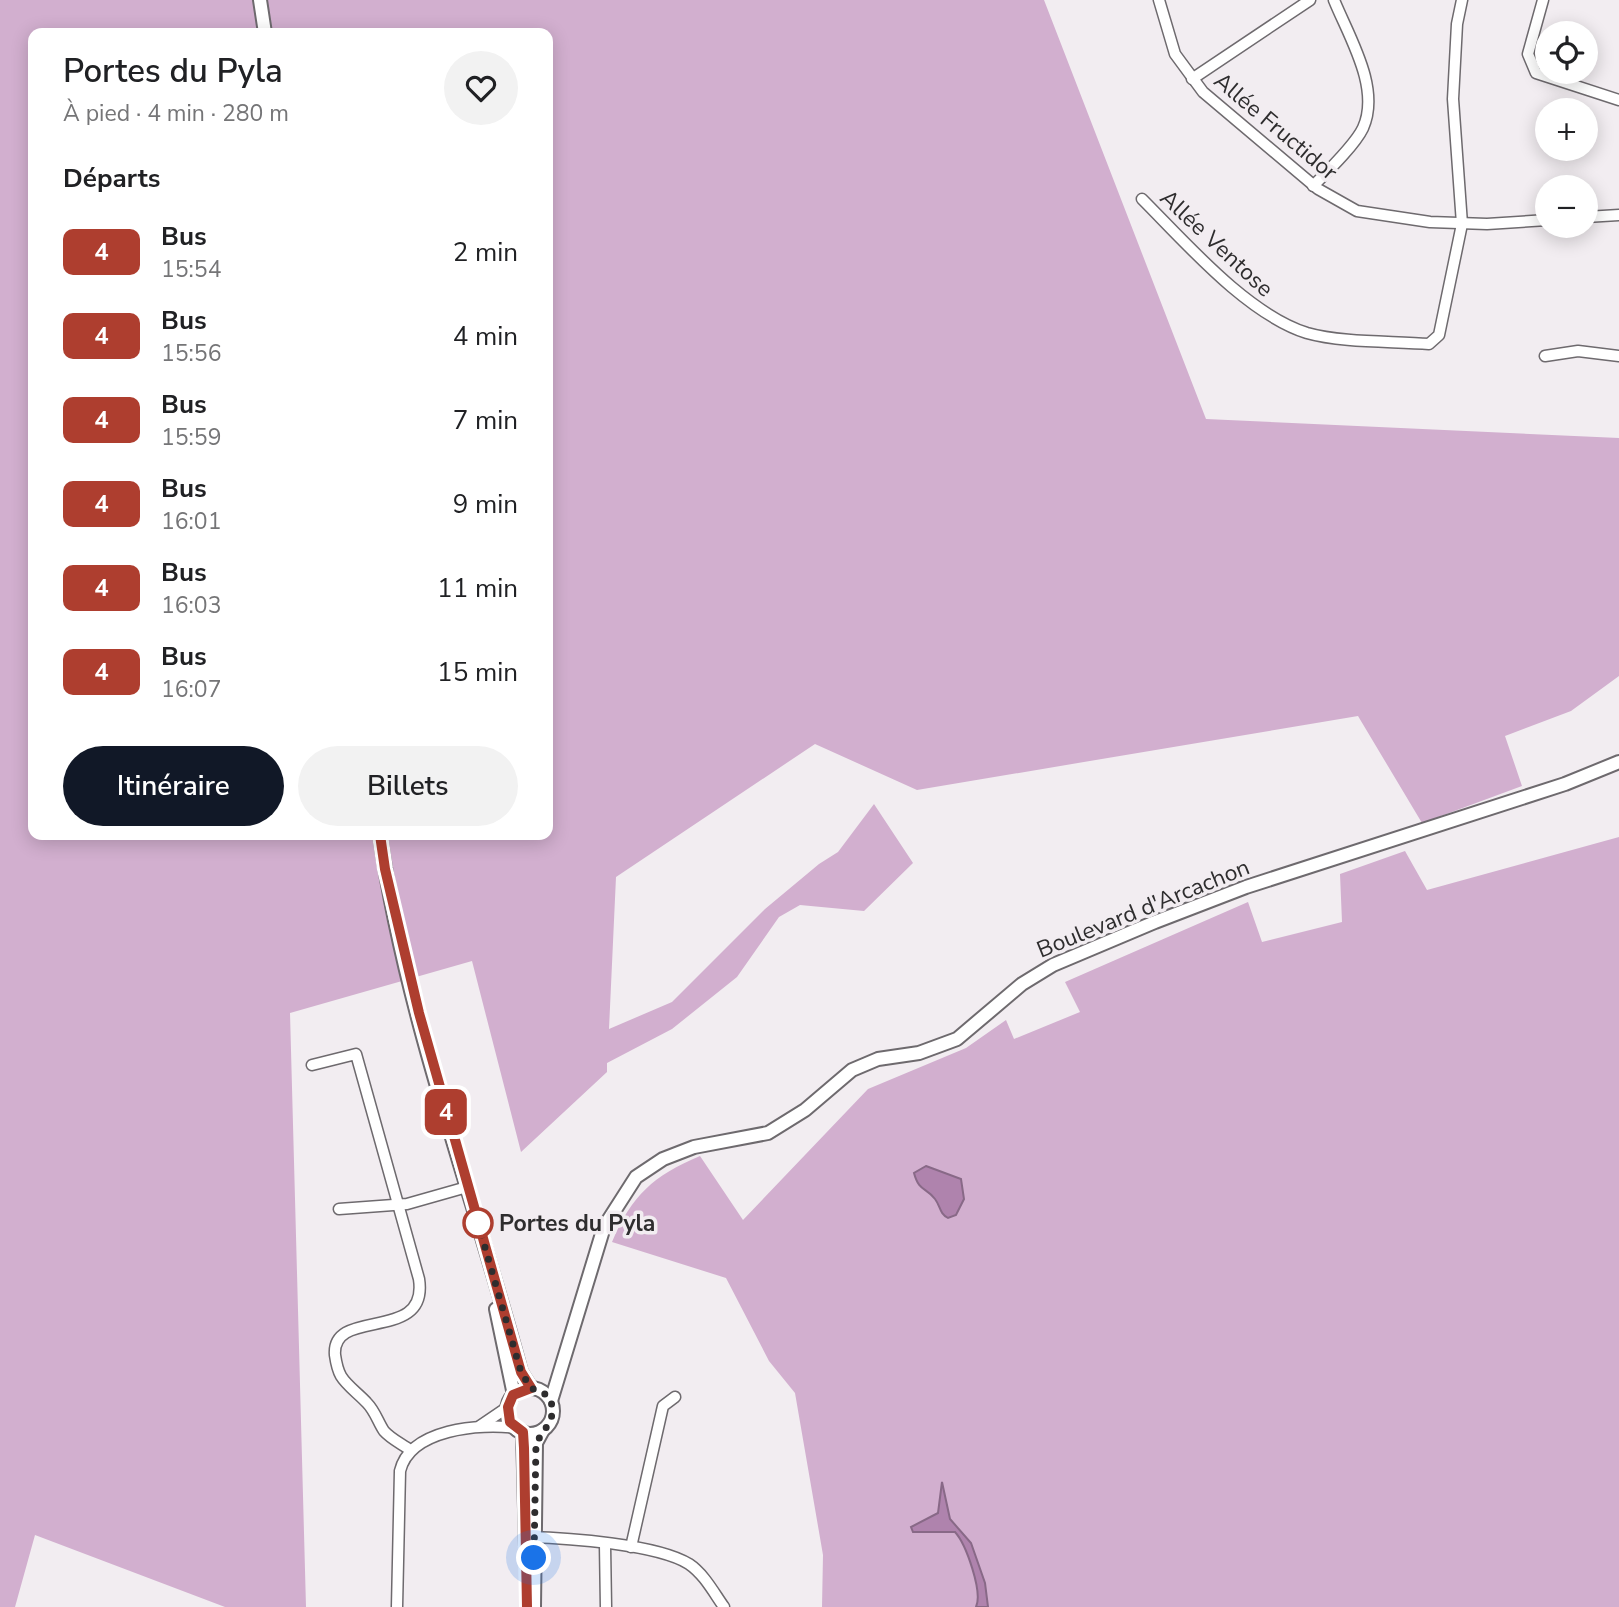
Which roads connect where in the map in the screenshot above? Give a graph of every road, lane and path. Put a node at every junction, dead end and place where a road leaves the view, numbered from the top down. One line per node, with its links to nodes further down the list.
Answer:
1 (260, 0): 7 (main road)
2 (1159, 0): 8 (street, Allée Fructidor)
3 (1310, 0): 8 (street)
4 (1334, 0): 10 (street)
5 (1462, 0): 15 (street, Allée Ventose)
6 (1543, 0): 9 (street)
7 (264, 28)
8 (1192, 79): 10 (street, Allée Fructidor)
9 (1619, 100)
10 (1313, 186): 15 (street, Allée Fructidor)
11 (1142, 199): 15 (street, Allée Ventose)
12 (1619, 215): 13 (street)
13 (1598, 216)
14 (1535, 221): 15 (street, Allée Fructidor)
15 (1462, 224)
16 (1545, 356): 17 (street)
17 (1619, 356)
18 (1619, 762): 24 (main road, Boulevard d'Arcachon)
19 (381, 840): 21 (main road)
20 (312, 1065): 22 (street)
21 (468, 1191): 22 (street); 25 (main road); 27 (main road)
22 (398, 1205): 23 (street); 32 (street)
23 (339, 1209)
24 (562, 1370): 25 (main road); 28 (main road, Boulevard d'Arcachon)
25 (534, 1388): 27 (main road); 28 (main road)
26 (675, 1397): 35 (street)
27 (511, 1401): 29 (street); 30 (main road)
28 (551, 1401): 31 (main road)
29 (470, 1430): 30 (street); 32 (street)
30 (519, 1430): 31 (main road); 33 (main road)
31 (543, 1430): 33 (main road)
32 (410, 1450): 36 (street)
33 (530, 1537): 34 (street); 37 (main road); 38 (main road)
34 (606, 1545): 35 (street); 39 (street)
35 (631, 1547): 40 (street)
36 (397, 1607)
37 (527, 1607)
38 (534, 1607)
39 (606, 1607)
40 (724, 1607)

